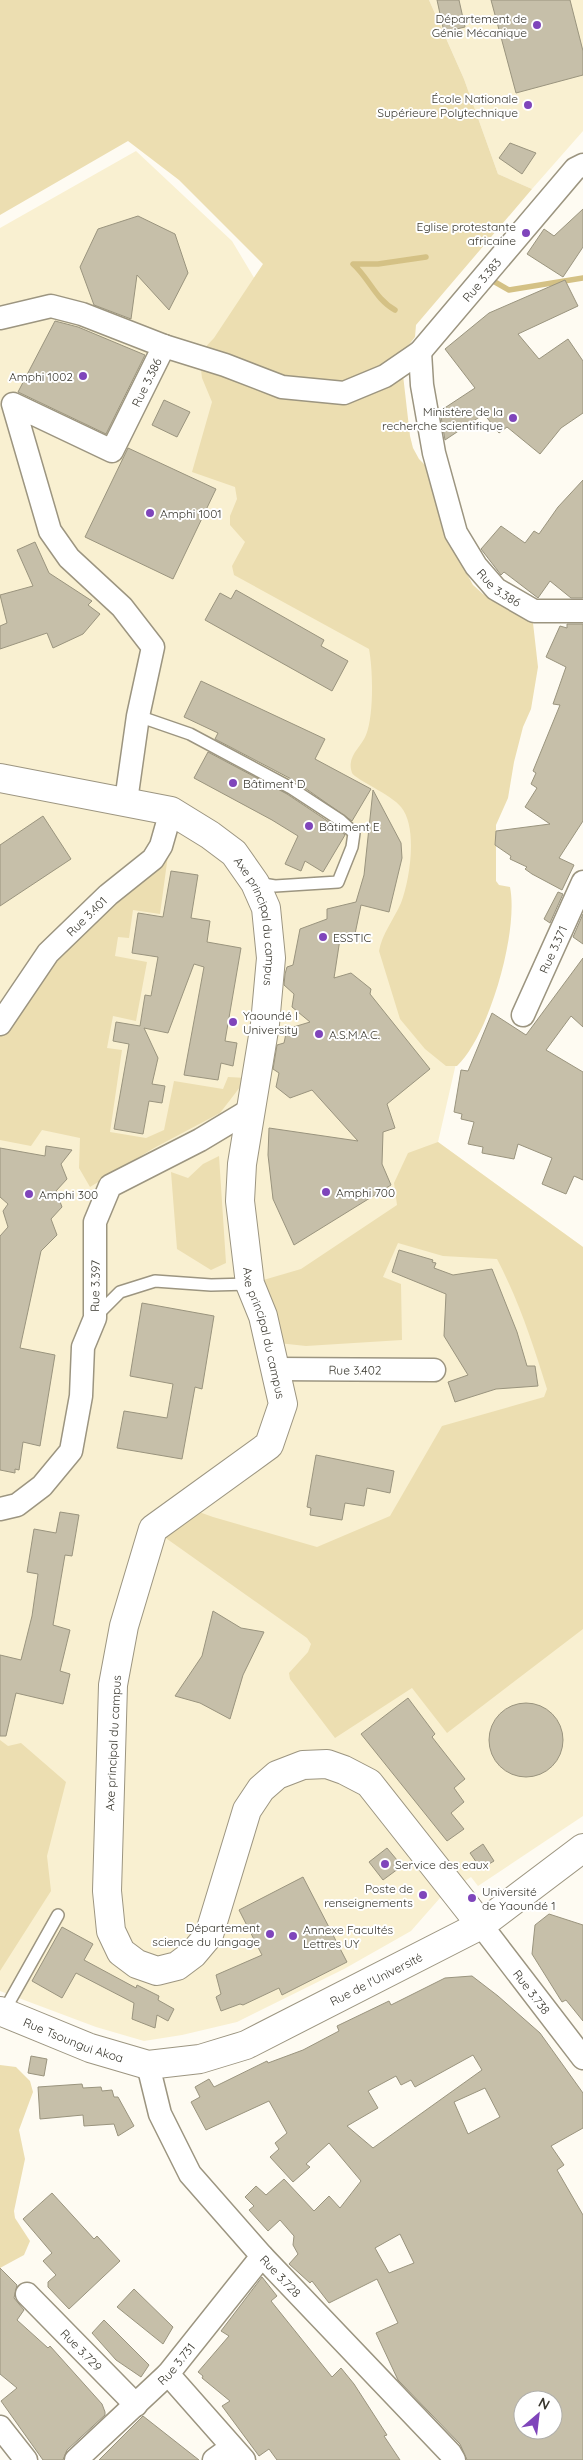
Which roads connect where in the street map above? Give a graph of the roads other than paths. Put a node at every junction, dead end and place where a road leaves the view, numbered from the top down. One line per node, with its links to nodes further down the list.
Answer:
1 (583, 165): 4 (street, Rue 3.383)
2 (0, 318): 3 (street)
3 (164, 346): 4 (street, Rue 3.386); 5 (street, Rue 3.386)
4 (420, 352): 6 (street, Rue 3.386)
5 (7, 402): 7 (street, Rue 3.386)
6 (583, 611)
7 (138, 716): 9 (street, Rue 3.386); 12 (lane)
8 (0, 778): 9 (street, Axe principal du campus)
9 (126, 801): 10 (street, Axe principal du campus)
10 (171, 812): 12 (street, Axe principal du campus); 14 (street, Rue 3.401)
11 (583, 882): 13 (street, Rue 3.371)
12 (255, 883): 15 (street, Axe principal du campus)
13 (524, 1015)
14 (0, 1024)
15 (250, 1110): 16 (street, Axe principal du campus); 17 (street, Rue 3.397)
16 (250, 1284): 17 (lane); 18 (street, Axe principal du campus)
17 (95, 1318): 20 (street, Rue 3.397)
18 (275, 1370): 19 (street, Rue 3.402); 23 (street, Axe principal du campus)
19 (434, 1370)
20 (0, 1509)
21 (583, 1848): 23 (street, Rue de l'Université)
22 (58, 1915): 24 (lane)
23 (481, 1924): 25 (street, Rue 3.738); 26 (street, Rue de l'Université)
24 (2, 2012): 26 (street, Rue Tsoungui Akoa)
25 (583, 2058)
26 (148, 2065): 27 (street, Rue 3.728)
27 (262, 2256): 29 (street, Rue 3.731); 36 (street, Rue 3.728)
28 (27, 2294): 30 (street, Rue 3.729)
29 (168, 2374): 30 (street, Rue 3.731); 32 (street)
30 (136, 2406): 34 (street, Rue 3.731)
31 (0, 2427): 33 (street)
32 (238, 2453): 35 (street)
33 (26, 2460)
34 (76, 2460)
35 (214, 2460)
36 (454, 2460)

